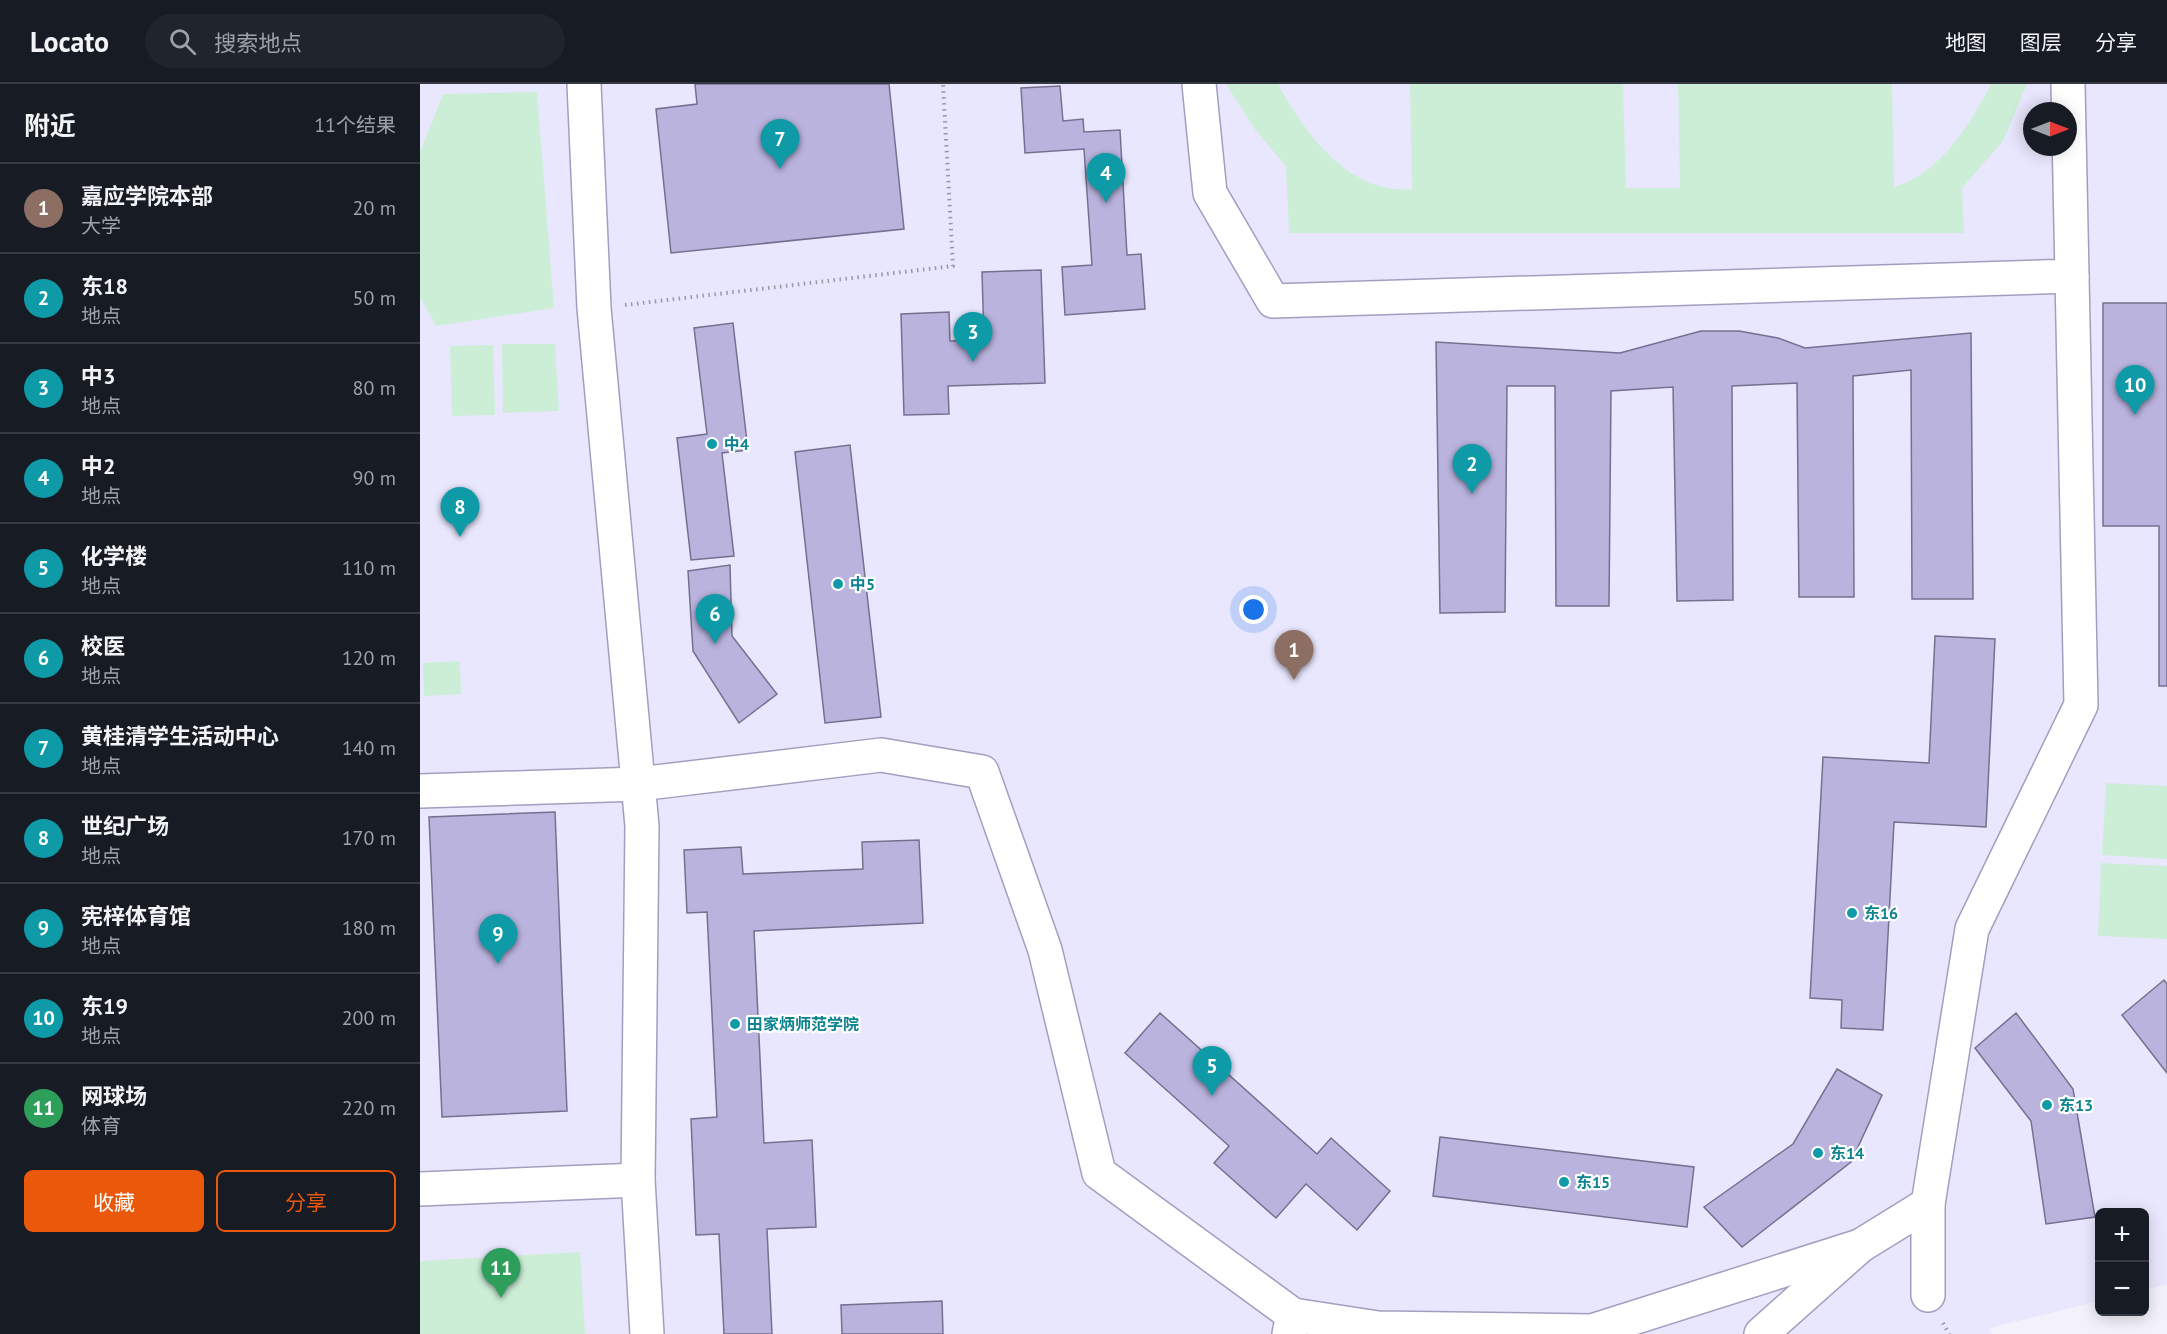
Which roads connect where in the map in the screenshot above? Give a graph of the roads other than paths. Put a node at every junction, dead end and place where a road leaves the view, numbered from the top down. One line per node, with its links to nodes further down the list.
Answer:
1 (584, 84): 5 (lane)
2 (1199, 84): 4 (lane)
3 (2068, 84): 4 (lane)
4 (2072, 276): 9 (lane)
5 (639, 784): 6 (lane); 7 (lane); 12 (lane)
6 (420, 791)
7 (638, 1180): 8 (lane); 14 (lane)
8 (420, 1189)
9 (1928, 1204): 10 (lane); 11 (lane)
10 (1860, 1246): 13 (lane); 15 (lane)
11 (1928, 1295)
12 (1291, 1324): 13 (lane)
13 (1377, 1331)
14 (647, 1334)
15 (1761, 1334)

